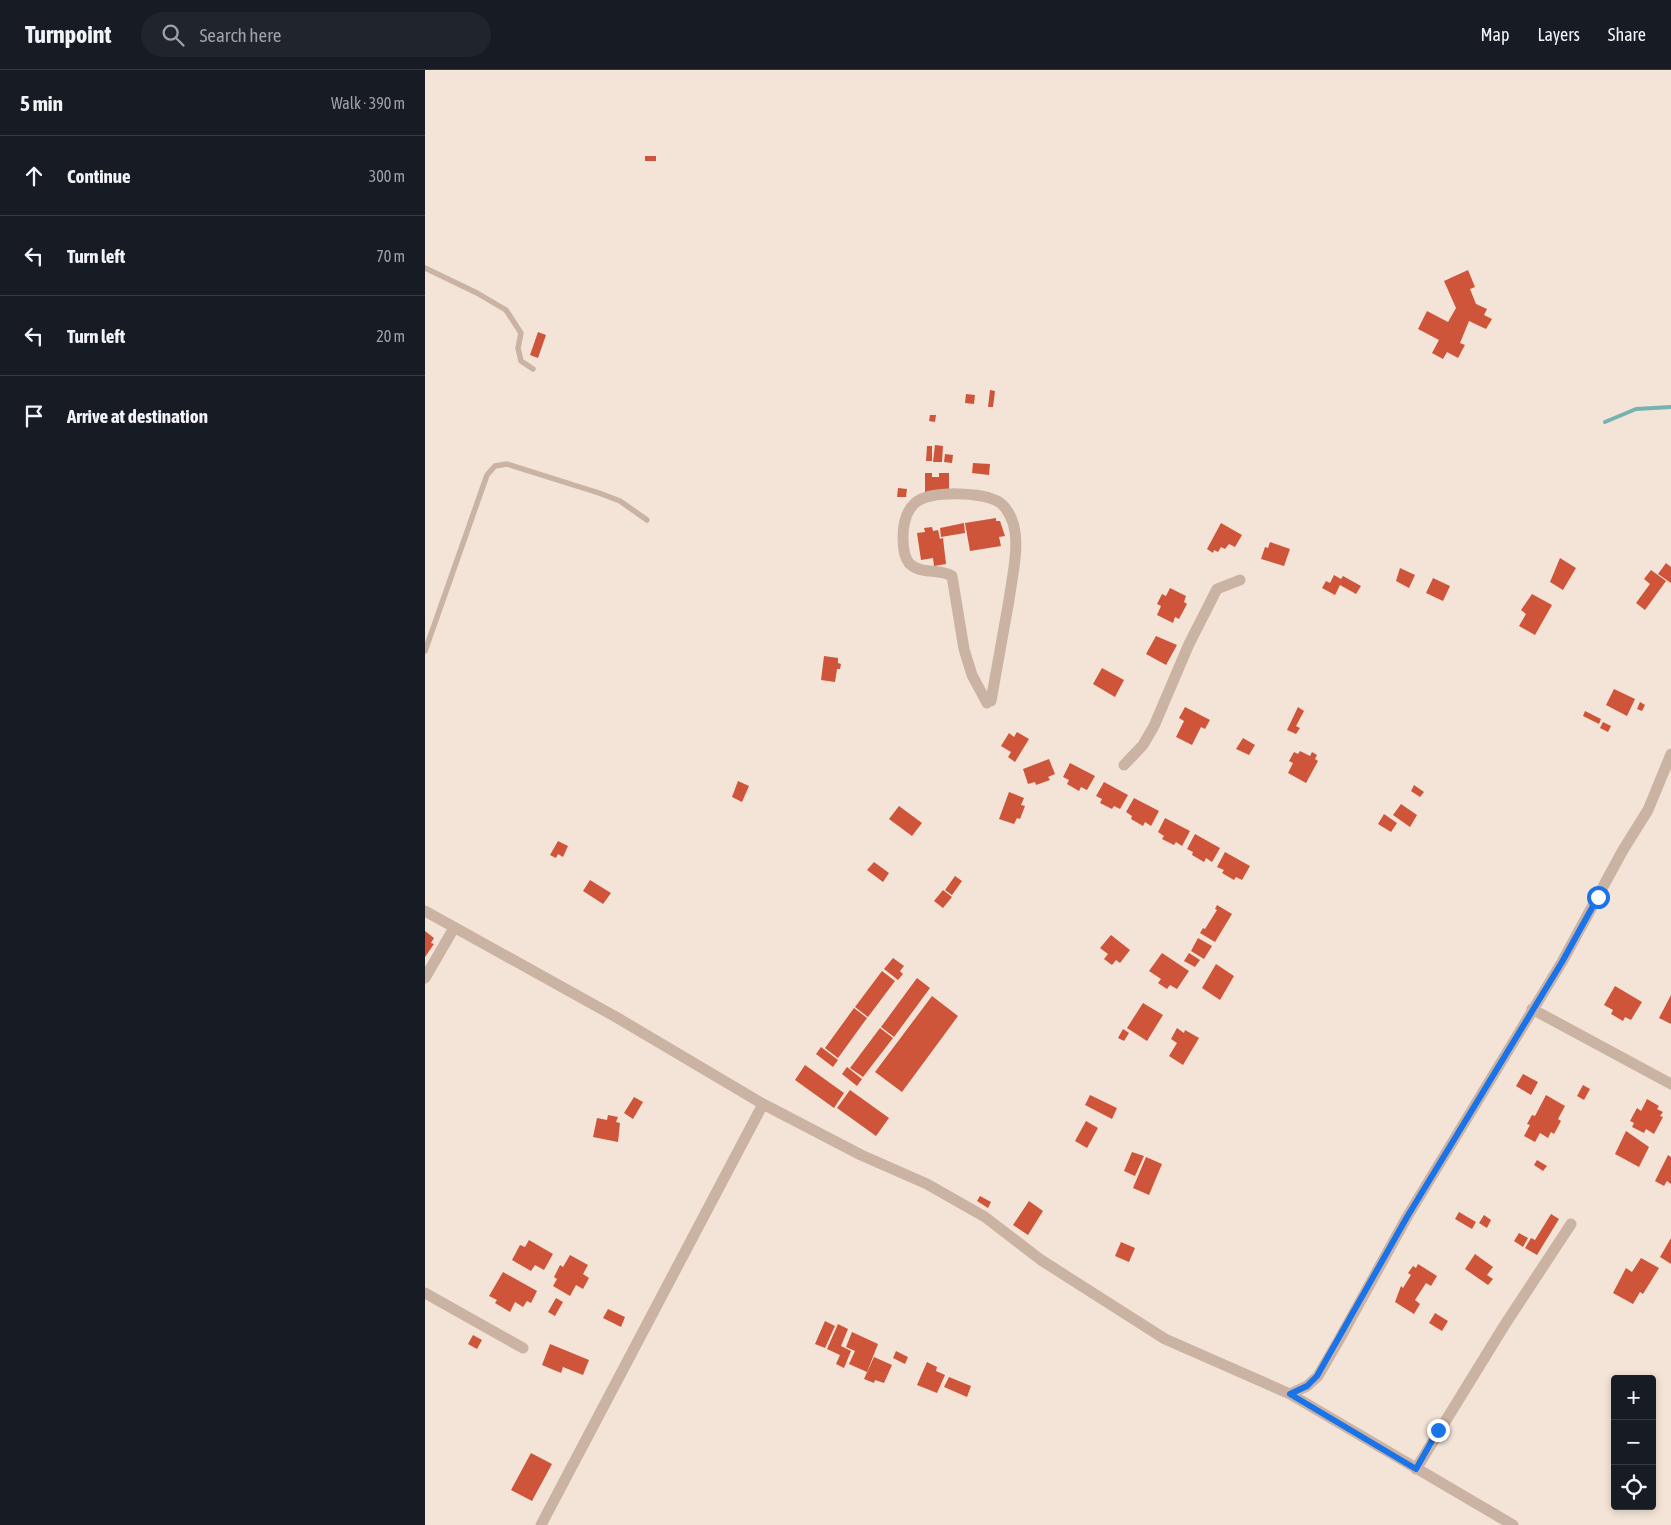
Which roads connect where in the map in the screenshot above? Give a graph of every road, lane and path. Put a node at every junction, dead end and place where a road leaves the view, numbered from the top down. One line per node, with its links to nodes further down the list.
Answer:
1 (425, 268): 2 (lane)
2 (533, 370)
3 (647, 520): 5 (lane)
4 (1240, 580): 8 (street)
5 (425, 651)
6 (989, 702): 6 (street)
7 (1671, 754): 12 (street)
8 (1124, 765)
9 (425, 911): 10 (street)
10 (454, 928): 11 (street); 14 (street)
11 (425, 978)
12 (1532, 1009): 13 (street); 18 (street)
13 (1671, 1084)
14 (763, 1104): 18 (street); 20 (street)
15 (1571, 1224): 19 (street)
16 (425, 1293): 17 (street)
17 (523, 1348)
18 (1290, 1394): 19 (street)
19 (1416, 1469): 21 (street)
20 (541, 1525)
21 (1513, 1525)

